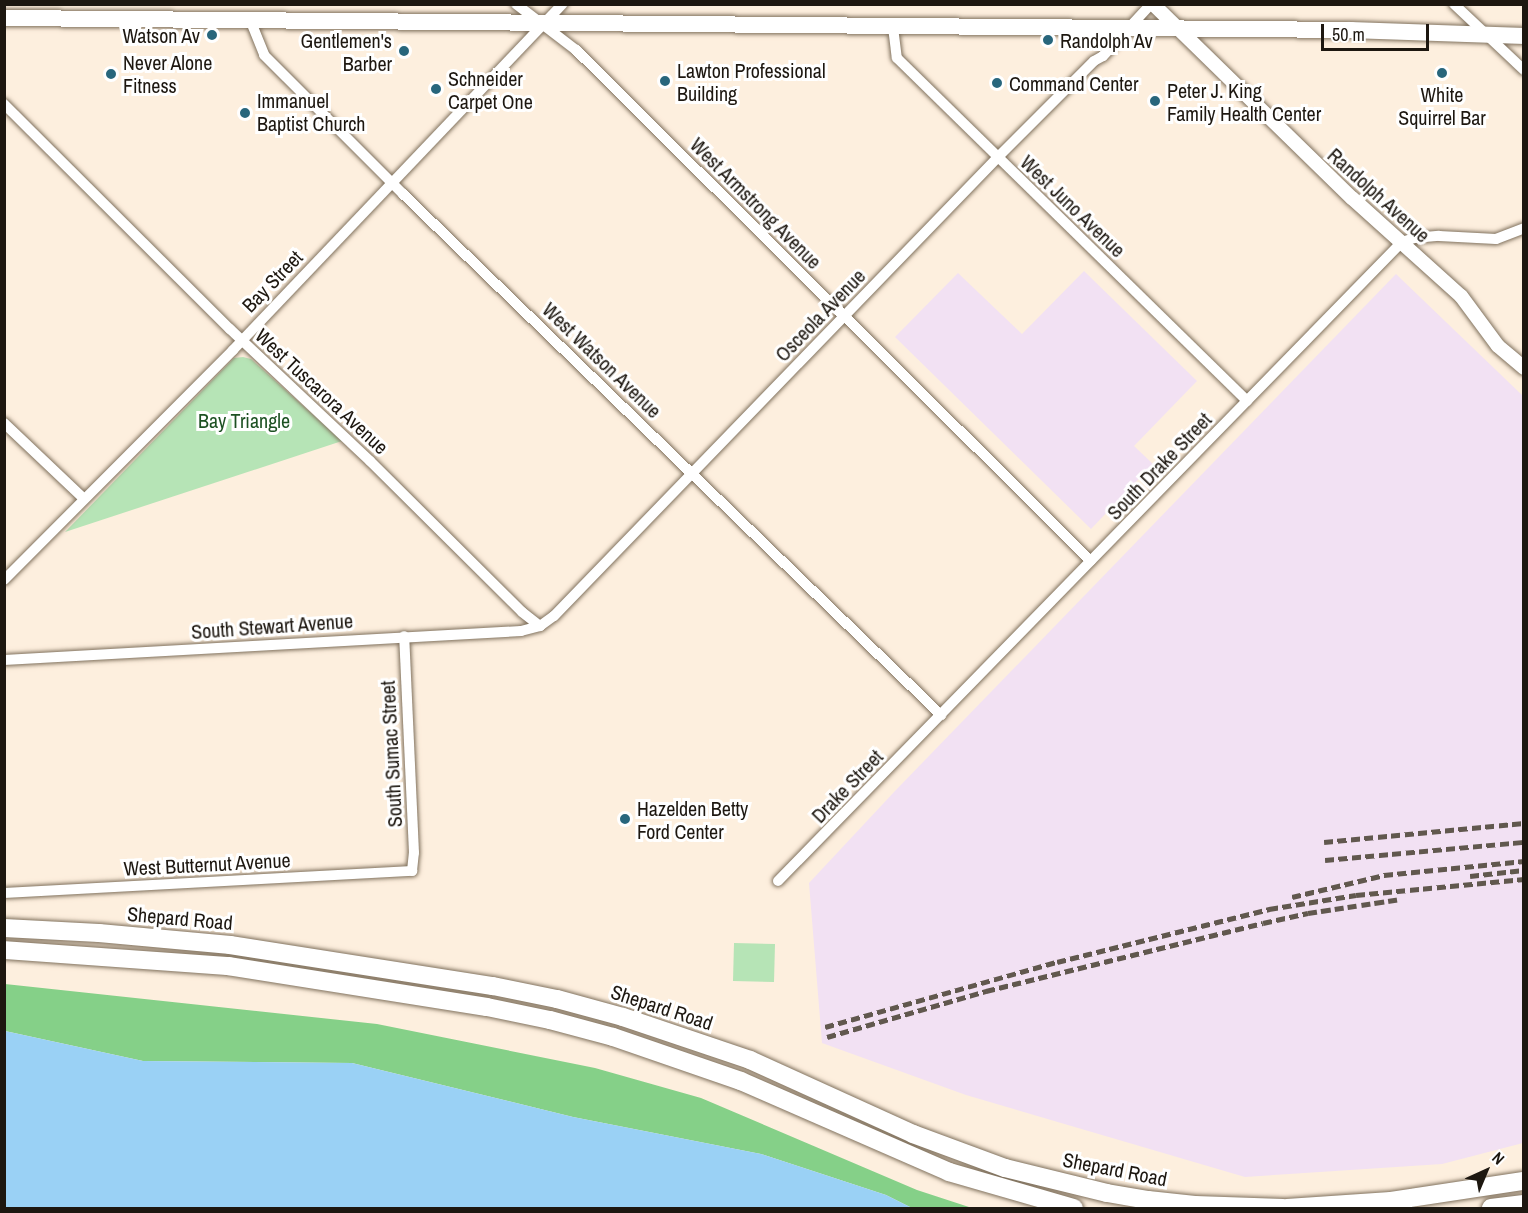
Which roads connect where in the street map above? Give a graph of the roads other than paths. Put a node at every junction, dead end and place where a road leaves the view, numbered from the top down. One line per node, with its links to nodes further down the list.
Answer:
1 (516, 4): 7 (street, West Armstrong Avenue)
2 (562, 4): 7 (street, Bay Street)
3 (1152, 4): 9 (street, Osceola Avenue); 10 (street, Randolph Avenue)
4 (1454, 4): 11 (street)
5 (4, 18): 6 (main road)
6 (251, 22): 7 (main road); 16 (street, West Watson Avenue)
7 (543, 24): 8 (main road); 16 (street, Bay Street); 19 (street, West Armstrong Avenue)
8 (893, 27): 9 (main road); 15 (street, West Juno Avenue)
9 (1126, 30): 10 (main road); 15 (street, Osceola Avenue)
10 (1179, 30): 11 (main road); 18 (street, Randolph Avenue)
11 (1483, 33): 12 (main road); 13 (street)
12 (1524, 36)
13 (1524, 70)
14 (4, 104): 20 (street, West Tuscarora Avenue)
15 (997, 158): 19 (street, Osceola Avenue); 22 (street, West Juno Avenue)
16 (392, 182): 20 (street, Bay Street); 24 (street, West Watson Avenue)
17 (1524, 228): 18 (street)
18 (1402, 242): 21 (street, Randolph Avenue); 22 (street, South Drake Street)
19 (844, 316): 24 (street, Osceola Avenue); 26 (street, West Armstrong Avenue)
20 (242, 340): 25 (street, Bay Street); 28 (street, West Tuscarora Avenue)
21 (1524, 368)
22 (1247, 401): 26 (street, South Drake Street)
23 (4, 423): 25 (street)
24 (693, 474): 28 (street, Osceola Avenue); 31 (street, West Watson Avenue)
25 (84, 499): 27 (street, Bay Street)
26 (1091, 561): 31 (street, South Drake Street)
27 (4, 580)
28 (540, 626): 29 (street, South Stewart Avenue)
29 (404, 636): 30 (street, South Stewart Avenue); 32 (street, South Sumac Street)
30 (4, 660)
31 (941, 715): 33 (street, Drake Street)
32 (412, 871): 34 (street, West Butternut Avenue)
33 (778, 881)
34 (4, 893)
35 (4, 928): 40 (highway, Shepard Road)
36 (4, 950): 39 (highway)
37 (1524, 1181): 40 (highway, Shepard Road)
38 (1524, 1204): 41 (highway)
39 (1074, 1209)
40 (1285, 1209)
41 (1491, 1209)

